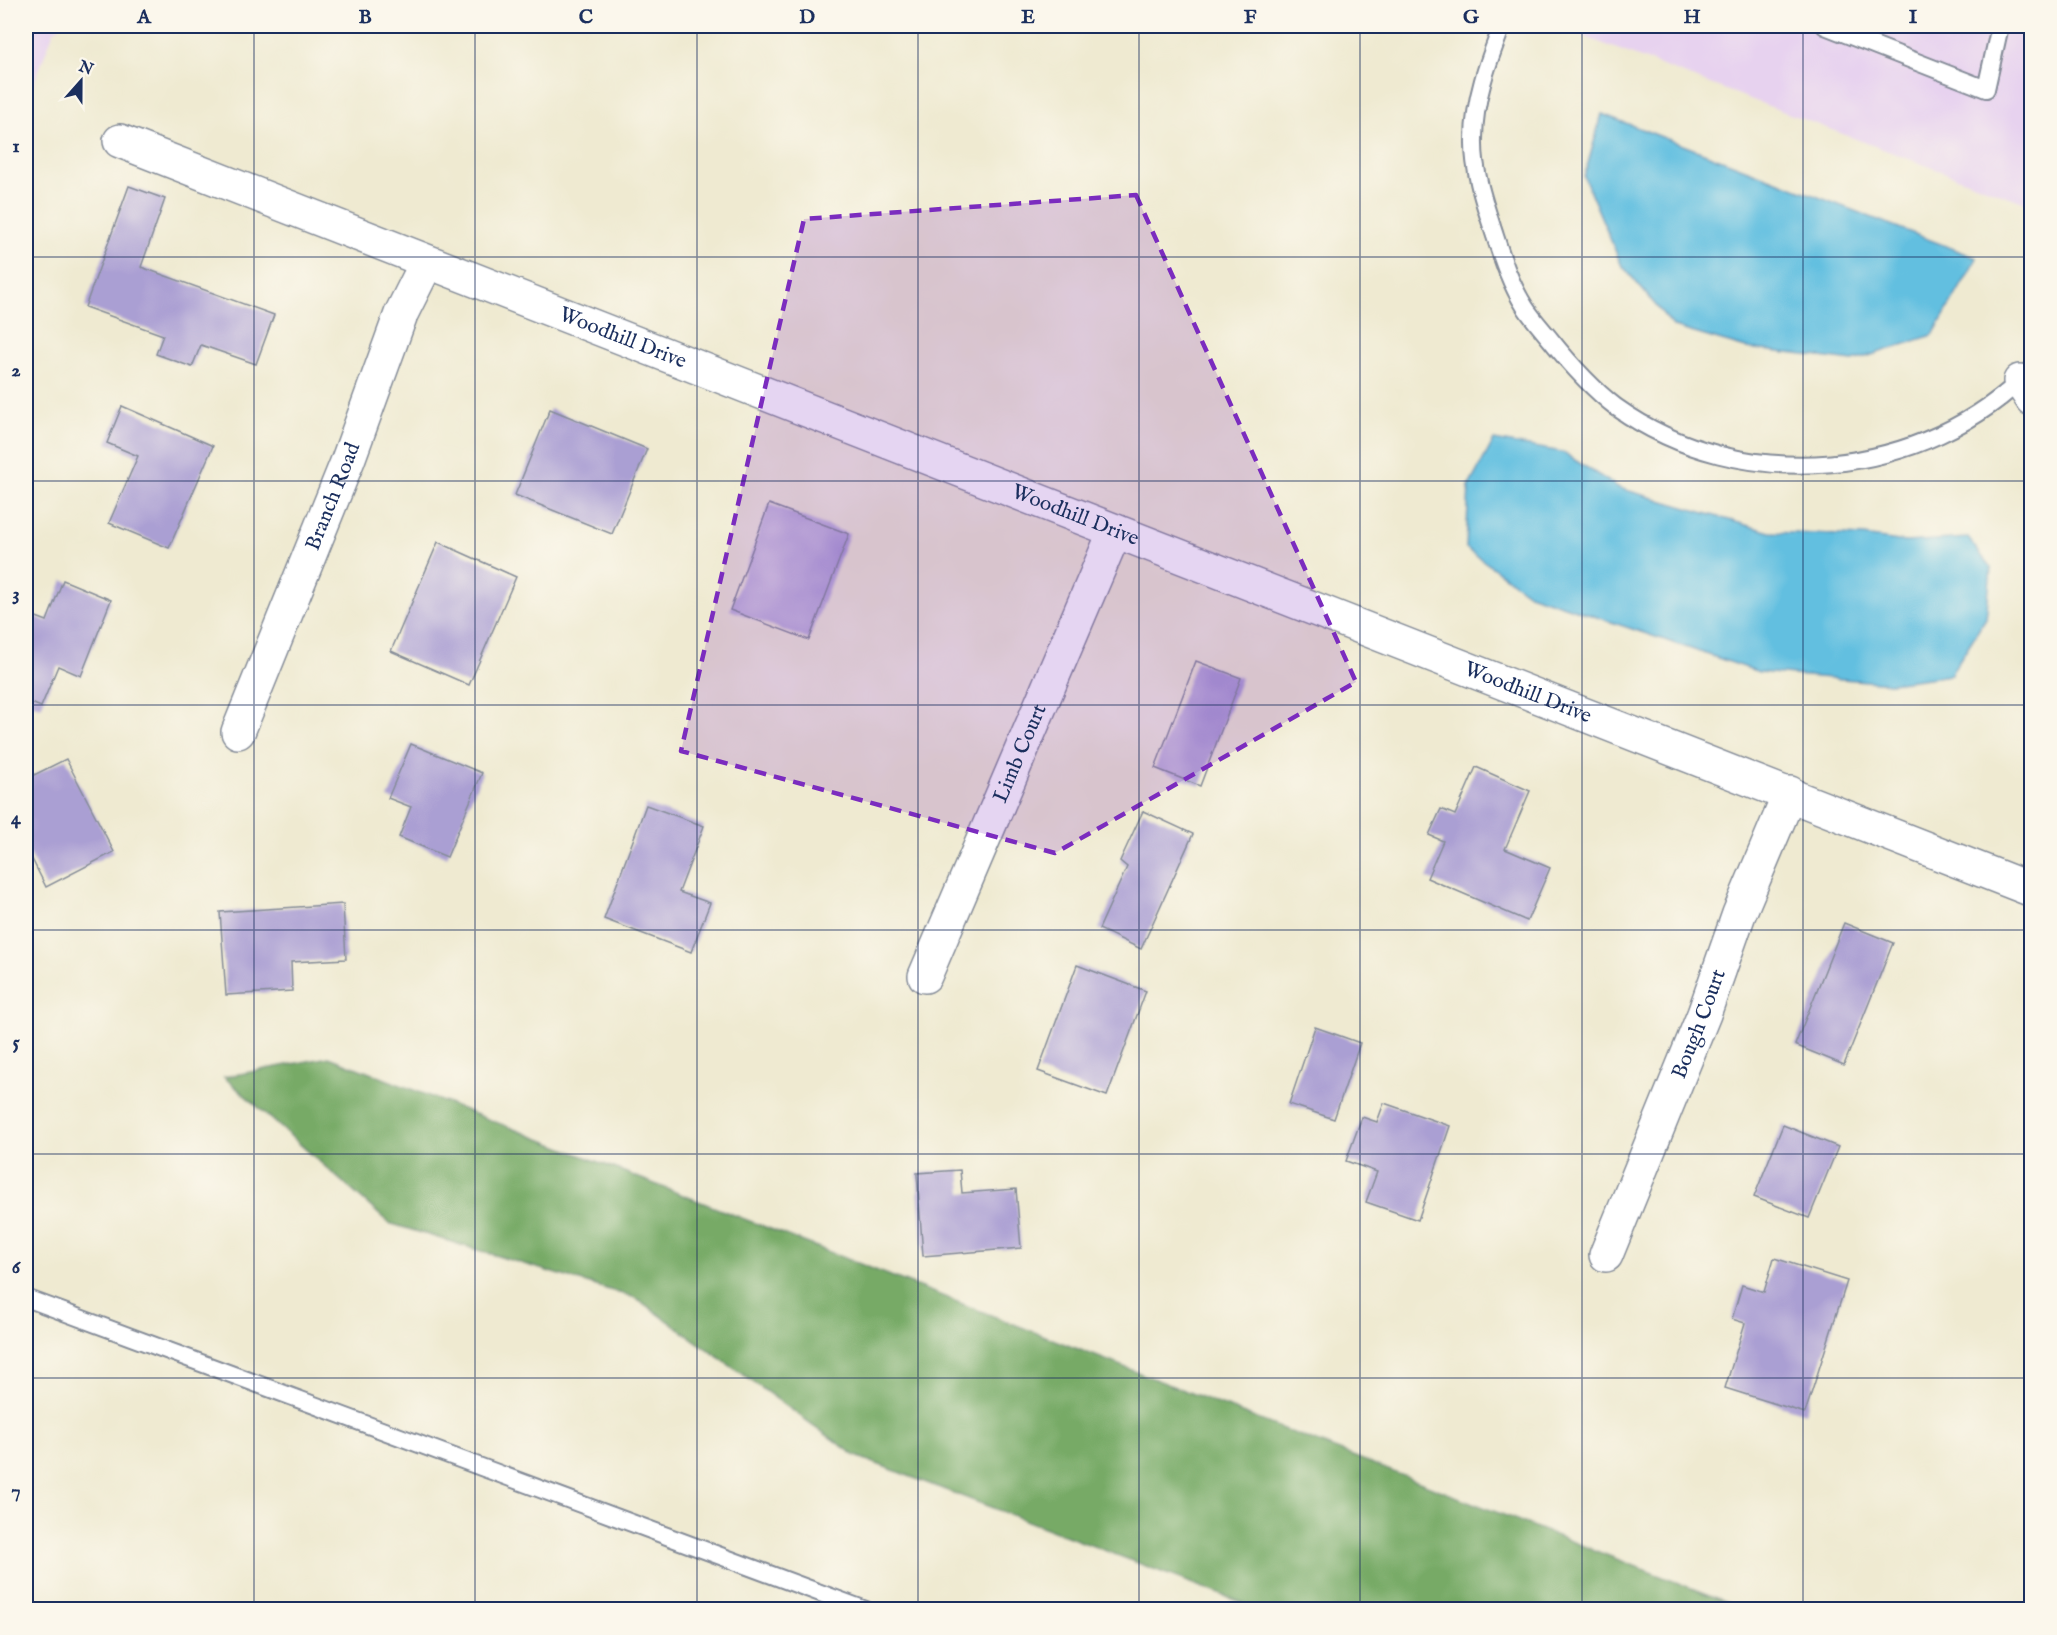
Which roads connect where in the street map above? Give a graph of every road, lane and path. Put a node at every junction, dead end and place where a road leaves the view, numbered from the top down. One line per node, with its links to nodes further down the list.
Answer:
1 (1502, 26): 6 (lane)
2 (1825, 26): 3 (lane)
3 (2000, 26)
4 (120, 141): 5 (street, Woodhill Drive)
5 (427, 262): 7 (street, Woodhill Drive); 8 (street, Branch Road)
6 (2028, 383)
7 (1115, 531): 9 (street, Woodhill Drive); 11 (street, Limb Court)
8 (238, 732)
9 (1790, 794): 10 (street, Woodhill Drive); 12 (street, Bough Court)
10 (2031, 890)
11 (925, 976)
12 (1606, 1255)
13 (26, 1298): 14 (lane)
14 (866, 1610)

